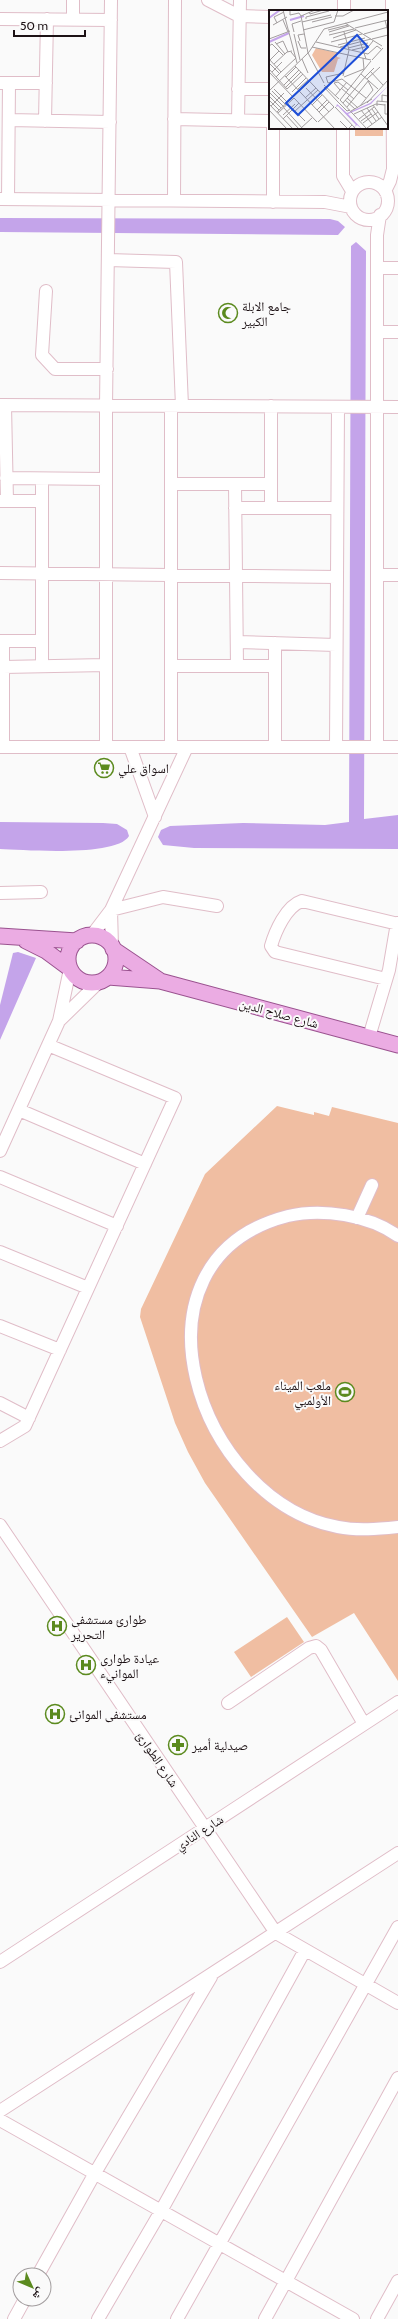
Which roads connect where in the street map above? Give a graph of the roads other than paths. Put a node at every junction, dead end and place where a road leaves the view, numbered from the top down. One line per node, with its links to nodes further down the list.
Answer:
1 (73, 0): 12 (street)
2 (111, 0): 13 (street)
3 (175, 0): 19 (street)
4 (208, 0): 8 (street)
5 (240, 0): 8 (street)
6 (392, 0): 7 (street)
7 (395, 15): 14 (street)
8 (240, 16): 9 (street); 17 (street)
9 (269, 18)
10 (0, 19): 11 (street)
11 (47, 19): 12 (street); 16 (street)
12 (73, 19): 13 (street)
13 (111, 20): 24 (street)
14 (395, 80): 27 (street)
15 (5, 83): 16 (street); 20 (street)
16 (46, 83): 22 (street)
17 (238, 89): 18 (street); 21 (street)
18 (269, 89)
19 (174, 119): 21 (street); 31 (street)
20 (9, 120): 22 (street); 29 (street)
21 (238, 120): 23 (street)
22 (45, 121): 24 (street)
23 (269, 121)
24 (110, 122): 30 (street)
25 (273, 129): 33 (street)
26 (343, 129): 28 (street)
27 (386, 192): 28 (street); 32 (street); 35 (street)
28 (351, 198): 33 (street); 36 (street)
29 (4, 199): 30 (street)
30 (109, 200): 31 (street); 38 (street)
31 (174, 201): 33 (street)
32 (398, 201)
33 (273, 202)
34 (398, 204): 35 (street)
35 (383, 213): 36 (street); 37 (street)
36 (363, 219): 37 (street)
37 (377, 235): 39 (street)
38 (108, 260): 44 (street); 47 (street)
39 (377, 268): 40 (street); 42 (street)
40 (398, 268)
41 (46, 291): 44 (street)
42 (377, 332): 43 (street); 50 (street)
43 (398, 332)
44 (107, 369): 46 (street)
45 (2, 405): 46 (street); 52 (street)
46 (106, 406): 47 (street); 54 (street)
47 (176, 406): 48 (street); 55 (street)
48 (271, 406): 49 (street); 57 (street)
49 (338, 407): 50 (street); 62 (street)
50 (377, 407): 51 (street); 66 (street)
51 (398, 407)
52 (6, 478): 53 (street); 58 (street)
53 (42, 478): 54 (street); 59 (street)
54 (106, 479): 65 (street)
55 (171, 484): 56 (street); 68 (street)
56 (235, 484): 57 (street); 61 (street)
57 (270, 484): 60 (street)
58 (3, 501): 59 (street)
59 (42, 501): 64 (street)
60 (271, 507): 61 (street); 62 (street)
61 (235, 508): 69 (street)
62 (337, 508): 70 (street)
63 (0, 573): 64 (street)
64 (42, 574): 65 (street); 72 (street)
65 (106, 574): 68 (street); 76 (street)
66 (377, 574): 67 (street); 89 (street)
67 (398, 574)
68 (171, 575): 69 (street); 79 (street)
69 (236, 576): 70 (street); 73 (street)
70 (337, 576): 75 (street)
71 (1, 641): 72 (street); 77 (street)
72 (42, 641): 78 (street)
73 (237, 642): 74 (street); 80 (street)
74 (276, 643): 75 (street); 81 (street)
75 (336, 645): 88 (street)
76 (106, 665): 78 (street); 83 (street)
77 (3, 666): 78 (street); 82 (street)
78 (42, 666)
79 (171, 666): 80 (street); 85 (street)
80 (237, 666): 81 (street)
81 (276, 666): 87 (street)
82 (2, 747): 83 (street)
83 (106, 747): 84 (street)
84 (130, 747): 85 (street); 91 (street)
85 (171, 747): 86 (street)
86 (187, 747): 87 (street); 91 (street)
87 (275, 747): 88 (street)
88 (336, 747): 89 (street)
89 (377, 747): 90 (street)
90 (398, 747)
91 (155, 817): 95 (street)
92 (41, 892): 93 (street)
93 (0, 893)
94 (217, 906): 95 (street)
95 (111, 910): 97 (street); 100 (street)
96 (398, 923): 102 (street); 102 (street)
97 (92, 935): 99 (main road); 100 (main road)
98 (7, 936): 99 (main road); 101 (main road)
99 (77, 940): 101 (main road)
100 (112, 947): 103 (main road); 104 (main road, شارع صلاح الدين)
101 (70, 969): 103 (main road); 105 (street)
102 (391, 974): 106 (street)
103 (103, 980): 104 (main road, شارع صلاح الدين); 105 (street)
104 (160, 981): 106 (main road, شارع صلاح الدين)
105 (59, 1021): 107 (street)
106 (369, 1037): 108 (main road, شارع صلاح الدين)
107 (48, 1045): 109 (street); 111 (street)
108 (398, 1045)
109 (19, 1110): 110 (street); 111 (street)
110 (0, 1151)
111 (145, 1164): 115 (street)
112 (0, 1178): 115 (street)
113 (372, 1185): 114 (street)
114 (357, 1218): 116 (street); 125 (street)
115 (117, 1226): 118 (street)
116 (398, 1236)
117 (0, 1252): 118 (street)
118 (88, 1288): 120 (street)
119 (0, 1326): 120 (street)
120 (60, 1350): 122 (street)
121 (0, 1404): 122 (street)
122 (29, 1418): 123 (street)
123 (0, 1441)
124 (0, 1525): 129 (street, شارع الطوارئ)
125 (398, 1526)
126 (398, 1702): 128 (street, شارع النادي)
127 (228, 1703): 128 (street)
128 (364, 1724): 129 (street, شارع النادي)
129 (205, 1828): 132 (street, شارع الطوارئ); 134 (street, شارع النادي)
130 (398, 1854): 132 (street)
131 (398, 1927): 136 (street)
132 (276, 1933): 133 (street); 135 (street)
133 (305, 1950): 136 (street); 142 (street)
134 (0, 1962)
135 (213, 1974): 139 (street); 141 (street)
136 (366, 1984): 137 (street); 143 (street)
137 (398, 2003)
138 (398, 2078): 145 (street)
139 (0, 2111)
140 (0, 2120): 141 (street)
141 (94, 2173): 142 (street); 144 (street)
142 (161, 2211): 143 (street); 149 (street)
143 (219, 2244): 145 (street); 150 (street)
144 (42, 2267)
145 (286, 2281): 151 (street); 152 (street)
146 (398, 2281): 153 (street)
147 (21, 2307): 148 (street)
148 (14, 2319)
149 (98, 2319)
150 (177, 2319)
151 (265, 2319)
152 (353, 2319)
153 (377, 2319)

